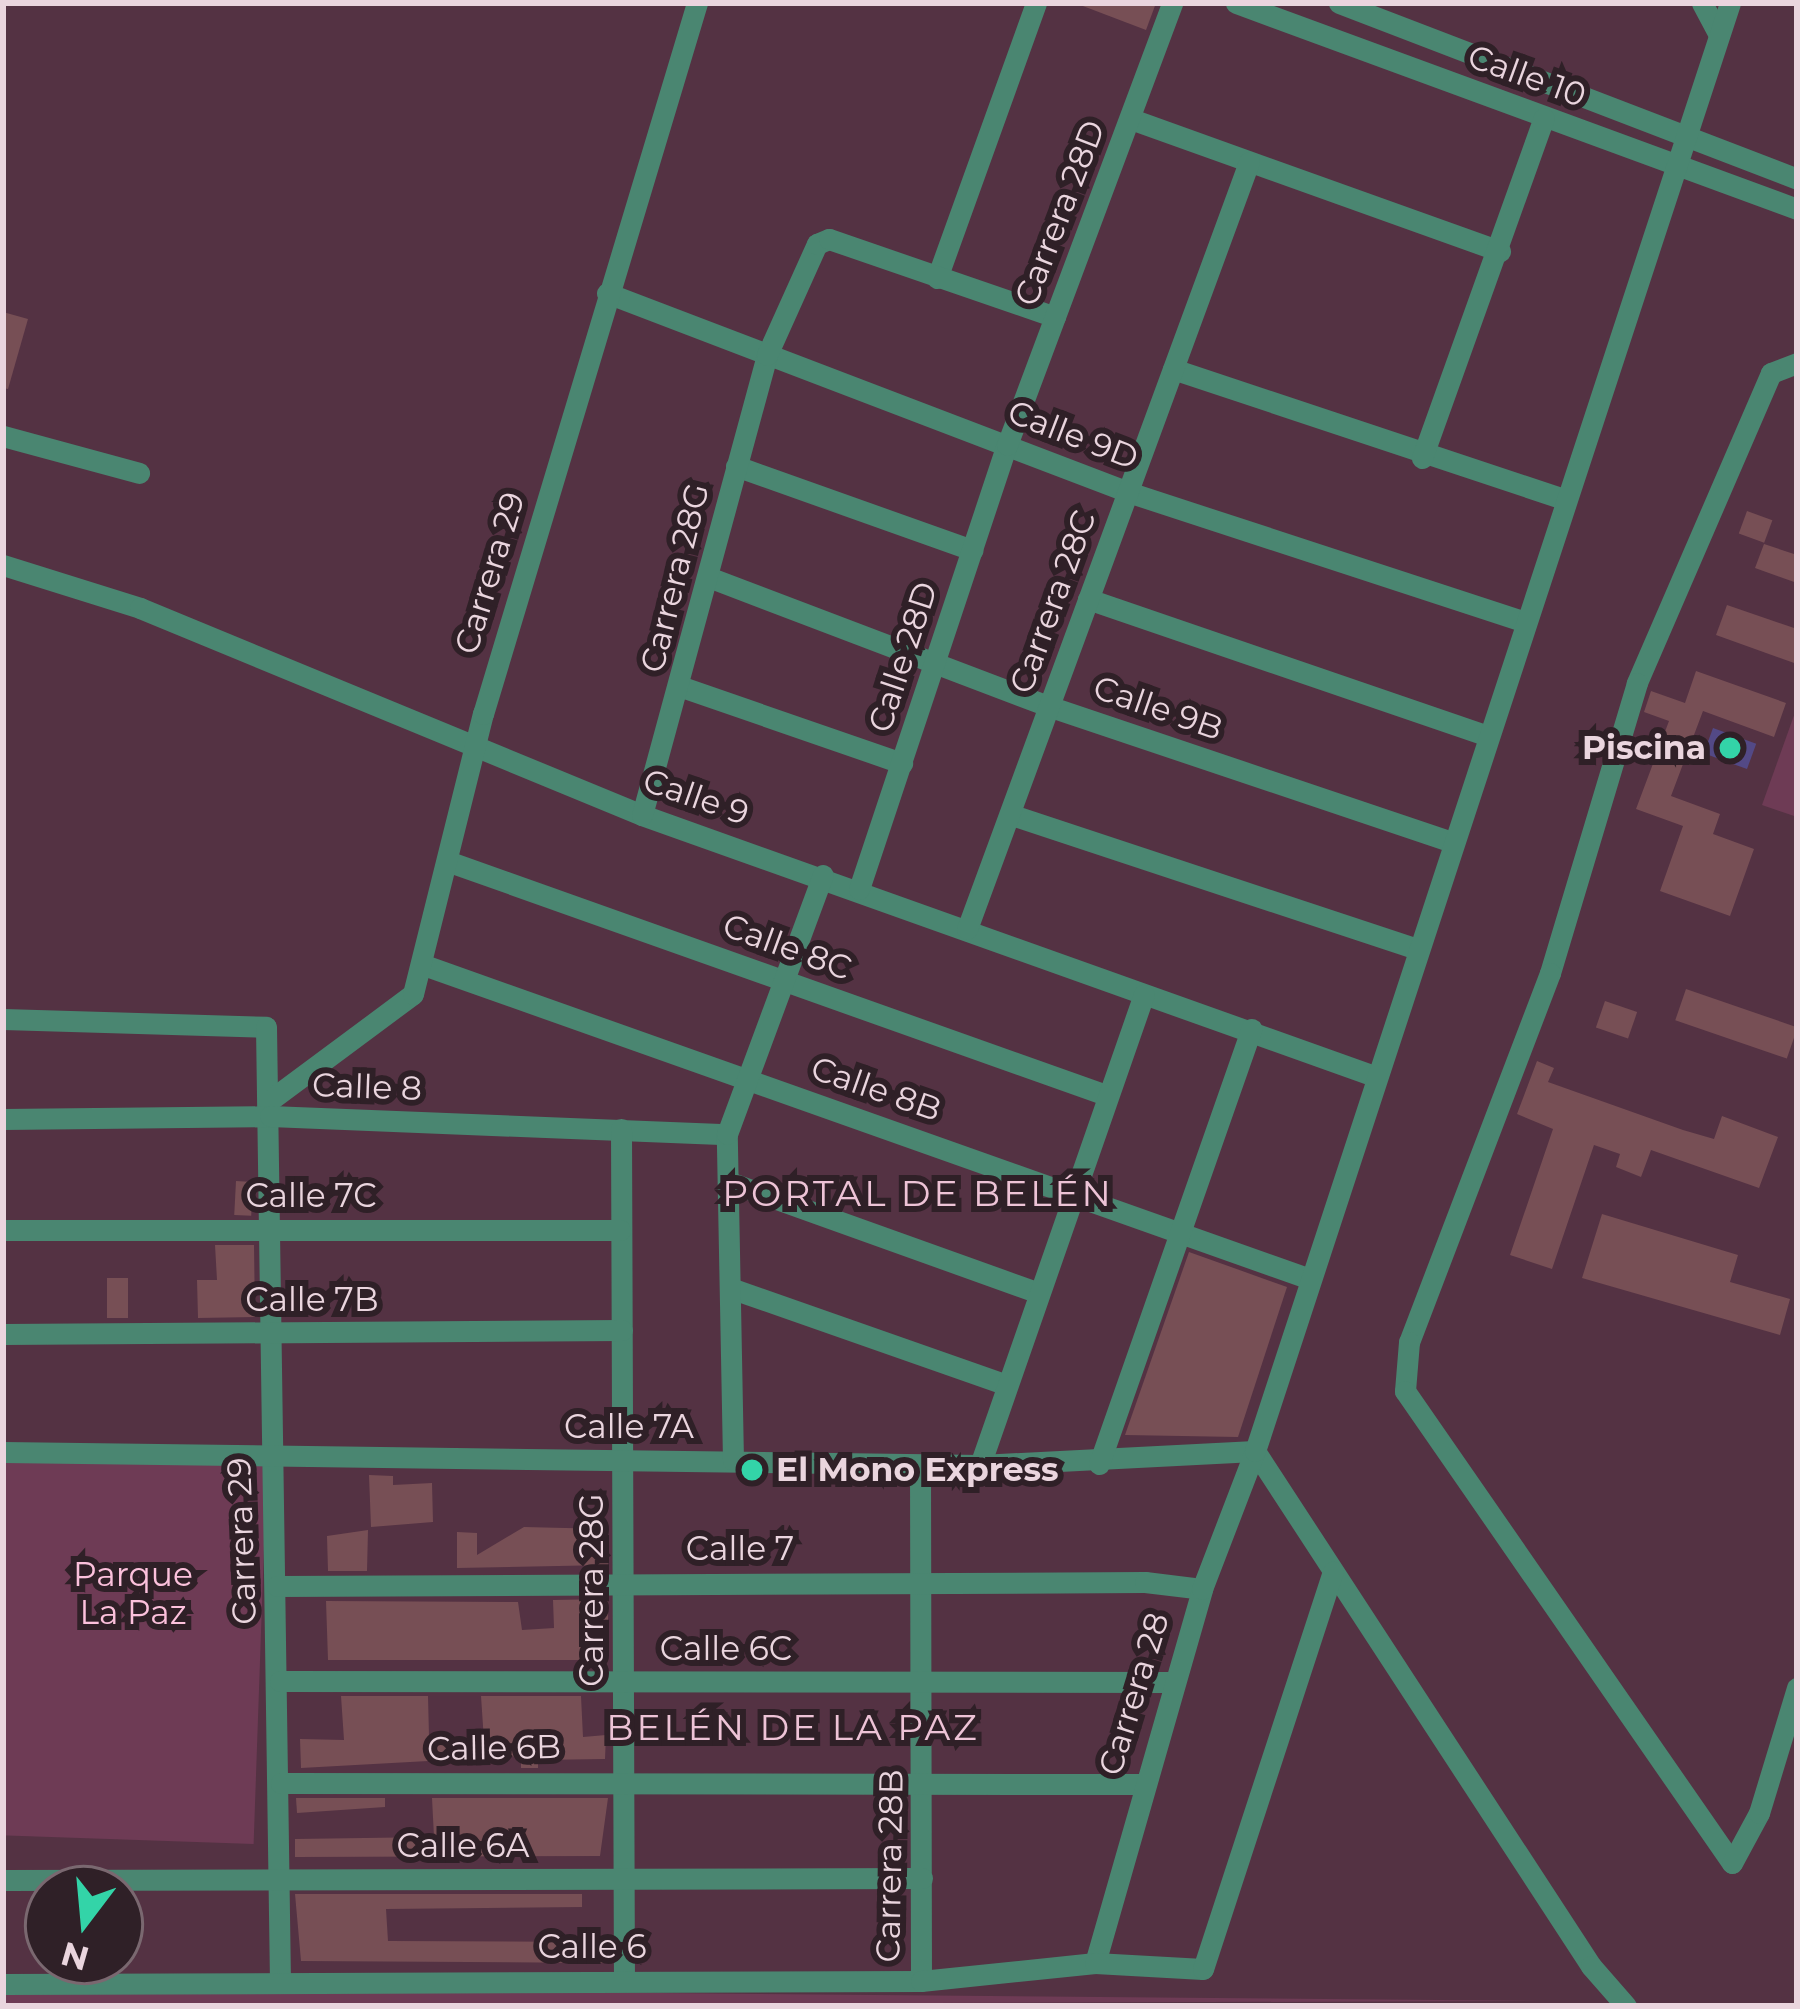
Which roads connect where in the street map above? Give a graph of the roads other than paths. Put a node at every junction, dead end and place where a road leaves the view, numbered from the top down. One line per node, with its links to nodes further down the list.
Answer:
1 (697, 3): 20 (street, Carrera 29)
2 (1036, 3): 19 (street)
3 (1172, 3): 12 (street, Carrera 28D)
4 (1236, 3): 9 (street, Calle 10)
5 (1308, 3): 9 (street)
6 (1339, 3): 13 (street, Calle 10)
7 (1702, 3): 10 (street)
8 (1730, 3): 10 (street)
9 (1300, 26): 11 (street, Calle 10)
10 (1718, 34): 13 (street)
11 (1544, 118): 15 (street, Calle 10); 18 (street)
12 (1131, 119): 14 (street); 21 (street, Carrera 28D)
13 (1683, 137): 15 (street); 16 (street, Calle 10)
14 (1249, 162): 18 (street); 24 (street, Carrera 28C)
15 (1675, 164): 17 (street, Calle 10); 31 (street, Carrera 28)
16 (1797, 179)
17 (1797, 209)
18 (1500, 251): 27 (street)
19 (937, 278): 21 (street); 22 (street, Carrera 28G)
20 (607, 293): 22 (street, Calle 9D); 41 (street, Carrera 29)
21 (1055, 317): 26 (street, Carrera 28D)
22 (766, 355): 26 (street, Calle 9D); 28 (street, Carrera 28G)
23 (1797, 363): 93 (street)
24 (1173, 369): 27 (street); 30 (street, Carrera 28C)
25 (3, 436): 29 (street)
26 (1007, 445): 30 (street, Calle 9D); 32 (street, Calle 28D)
27 (1422, 458): 31 (street)
28 (736, 466): 32 (street); 34 (street, Carrera 28G)
29 (139, 473)
30 (1128, 492): 35 (street, Carrera 28C); 36 (street, Calle 9D)
31 (1563, 500): 36 (street, Carrera 28)
32 (972, 550): 37 (street, Calle 28D)
33 (3, 565): 41 (street, Calle 9)
34 (711, 578): 37 (street, Calle 9B); 38 (street, Carrera 28G)
35 (1088, 599): 39 (street, Carrera 28C); 40 (street)
36 (1522, 621): 40 (street, Carrera 28)
37 (938, 660): 39 (street, Calle 9B); 42 (street, Calle 28D)
38 (682, 687): 42 (street); 43 (street, Carrera 28G)
39 (1051, 707): 44 (street, Carrera 28C); 45 (street, Calle 9B)
40 (1486, 735): 45 (street, Carrera 28)
41 (475, 743): 43 (street, Calle 9); 46 (street, Carrera 29)
42 (902, 763): 48 (street, Calle 28D)
43 (642, 815): 47 (street, Calle 9)
44 (1012, 815): 49 (street, Carrera 28C); 50 (street)
45 (1451, 842): 50 (street, Carrera 28)
46 (447, 860): 51 (street, Carrera 29); 52 (street, Calle 8C)
47 (823, 875): 48 (street, Calle 9); 52 (street)
48 (859, 889): 49 (street, Calle 9)
49 (967, 929): 53 (street, Calle 9)
50 (1416, 949): 56 (street, Carrera 28)
51 (421, 964): 57 (street, Calle 8B); 59 (street, Carrera 29)
52 (784, 981): 57 (street); 58 (street, Calle 8C)
53 (1144, 995): 55 (street, Calle 9); 58 (street)
54 (3, 1019): 59 (street, Carrera 29)
55 (1251, 1029): 56 (street, Calle 9); 68 (street)
56 (1374, 1076): 69 (street, Carrera 28)
57 (750, 1081): 62 (street); 64 (street, Calle 8B)
58 (1106, 1095): 64 (street)
59 (269, 1108): 60 (street, Calle 8); 61 (street, Calle 8); 65 (street, Carrera 29)
60 (3, 1119)
61 (620, 1129): 62 (street, Calle 8); 67 (street, Carrera 28G)
62 (728, 1134): 63 (street)
63 (730, 1182): 70 (street); 71 (street)
64 (1070, 1190): 68 (street, Calle 8B); 71 (street)
65 (272, 1229): 66 (street, Calle 7C); 67 (street, Calle 7C); 73 (street, Carrera 29)
66 (3, 1230)
67 (620, 1230): 72 (street, Carrera 28G)
68 (1180, 1232): 69 (street, Calle 8B); 81 (street)
69 (1310, 1279): 76 (street, Carrera 28)
70 (733, 1289): 75 (street); 79 (street)
71 (1036, 1292): 75 (street)
72 (622, 1330): 73 (street, Calle 7B); 80 (street, Carrera 28G)
73 (270, 1333): 74 (street, Calle 7B); 78 (street, Carrera 29)
74 (3, 1334)
75 (1004, 1384): 83 (street)
76 (1255, 1451): 81 (street, Calle 7A); 84 (street); 88 (street, Carrera 28)
77 (3, 1452): 78 (street, Calle 7A)
78 (272, 1457): 80 (street, Calle 7A); 87 (street, Carrera 29)
79 (733, 1460): 80 (street, Calle 7A); 82 (street, Calle 7A)
80 (625, 1461): 86 (street, Carrera 28G)
81 (1099, 1464): 83 (street, Calle 7A)
82 (920, 1465): 83 (street, Calle 7A); 85 (street, Carrera 28B)
83 (980, 1465)
84 (1333, 1572): 102 (street, Calle 6); 107 (street)
85 (923, 1581): 86 (street, Calle 7); 88 (street, Calle 7); 90 (street, Carrera 28B)
86 (625, 1582): 87 (street, Calle 7); 91 (street, Carrera 28G)
87 (277, 1586): 89 (street, Carrera 29)
88 (1202, 1589): 92 (street, Carrera 28)
89 (280, 1681): 91 (street, Calle 6C); 96 (street, Carrera 29)
90 (922, 1681): 91 (street, Calle 6C); 92 (street, Calle 6C); 95 (street, Carrera 28B)
91 (626, 1682): 94 (street, Carrera 28G)
92 (1172, 1682): 97 (street, Carrera 28)
93 (1797, 1688)
94 (624, 1780): 95 (street, Calle 6B); 96 (street, Calle 6B); 101 (street, Carrera 28G)
95 (925, 1781): 97 (street, Calle 6B); 99 (street, Carrera 28B)
96 (281, 1783): 98 (street, Carrera 29)
97 (1140, 1784): 102 (street, Carrera 28)
98 (279, 1878): 100 (street, Calle 6A); 101 (street, Calle 6A); 104 (street, Carrera 29)
99 (922, 1879): 101 (street, Calle 6A); 105 (street, Carrera 28B)
100 (3, 1880)
101 (625, 1880): 103 (street, Carrera 28G)
102 (1095, 1963): 105 (street, Calle 6)
103 (624, 1979): 104 (street, Calle 6); 105 (street, Calle 6)
104 (280, 1980): 106 (street, Calle 6)
105 (921, 1981)
106 (3, 1984)
107 (1626, 2006)

